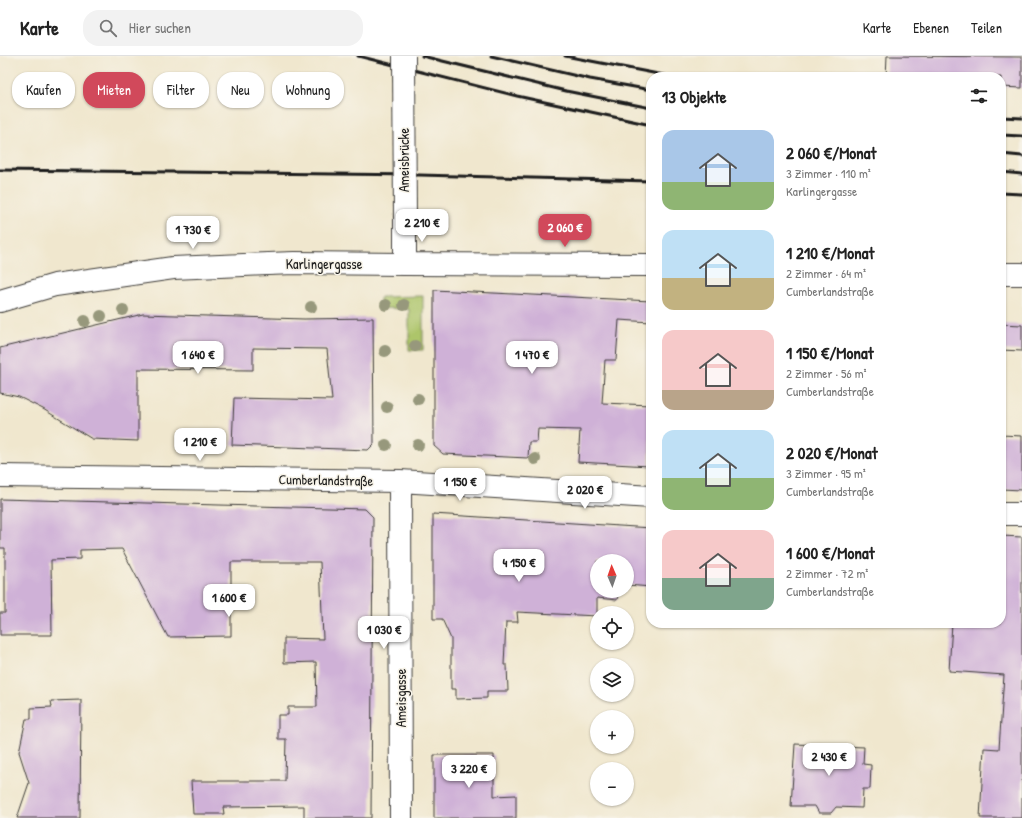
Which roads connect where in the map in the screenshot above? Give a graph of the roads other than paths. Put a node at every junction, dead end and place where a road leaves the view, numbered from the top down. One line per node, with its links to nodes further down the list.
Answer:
1 (404, 56): 2 (street, Ameisbrücke, bridge)
2 (405, 264): 3 (street, Karlingergasse); 6 (street, Karlingergasse)
3 (646, 265)
4 (1006, 274): 5 (street)
5 (1022, 274)
6 (0, 301)
7 (0, 476): 8 (street, Cumberlandstraße)
8 (400, 481): 9 (street, Cumberlandstraße); 12 (street, Ameisgasse)
9 (646, 497)
10 (1006, 514): 11 (street)
11 (1022, 514)
12 (401, 818)

